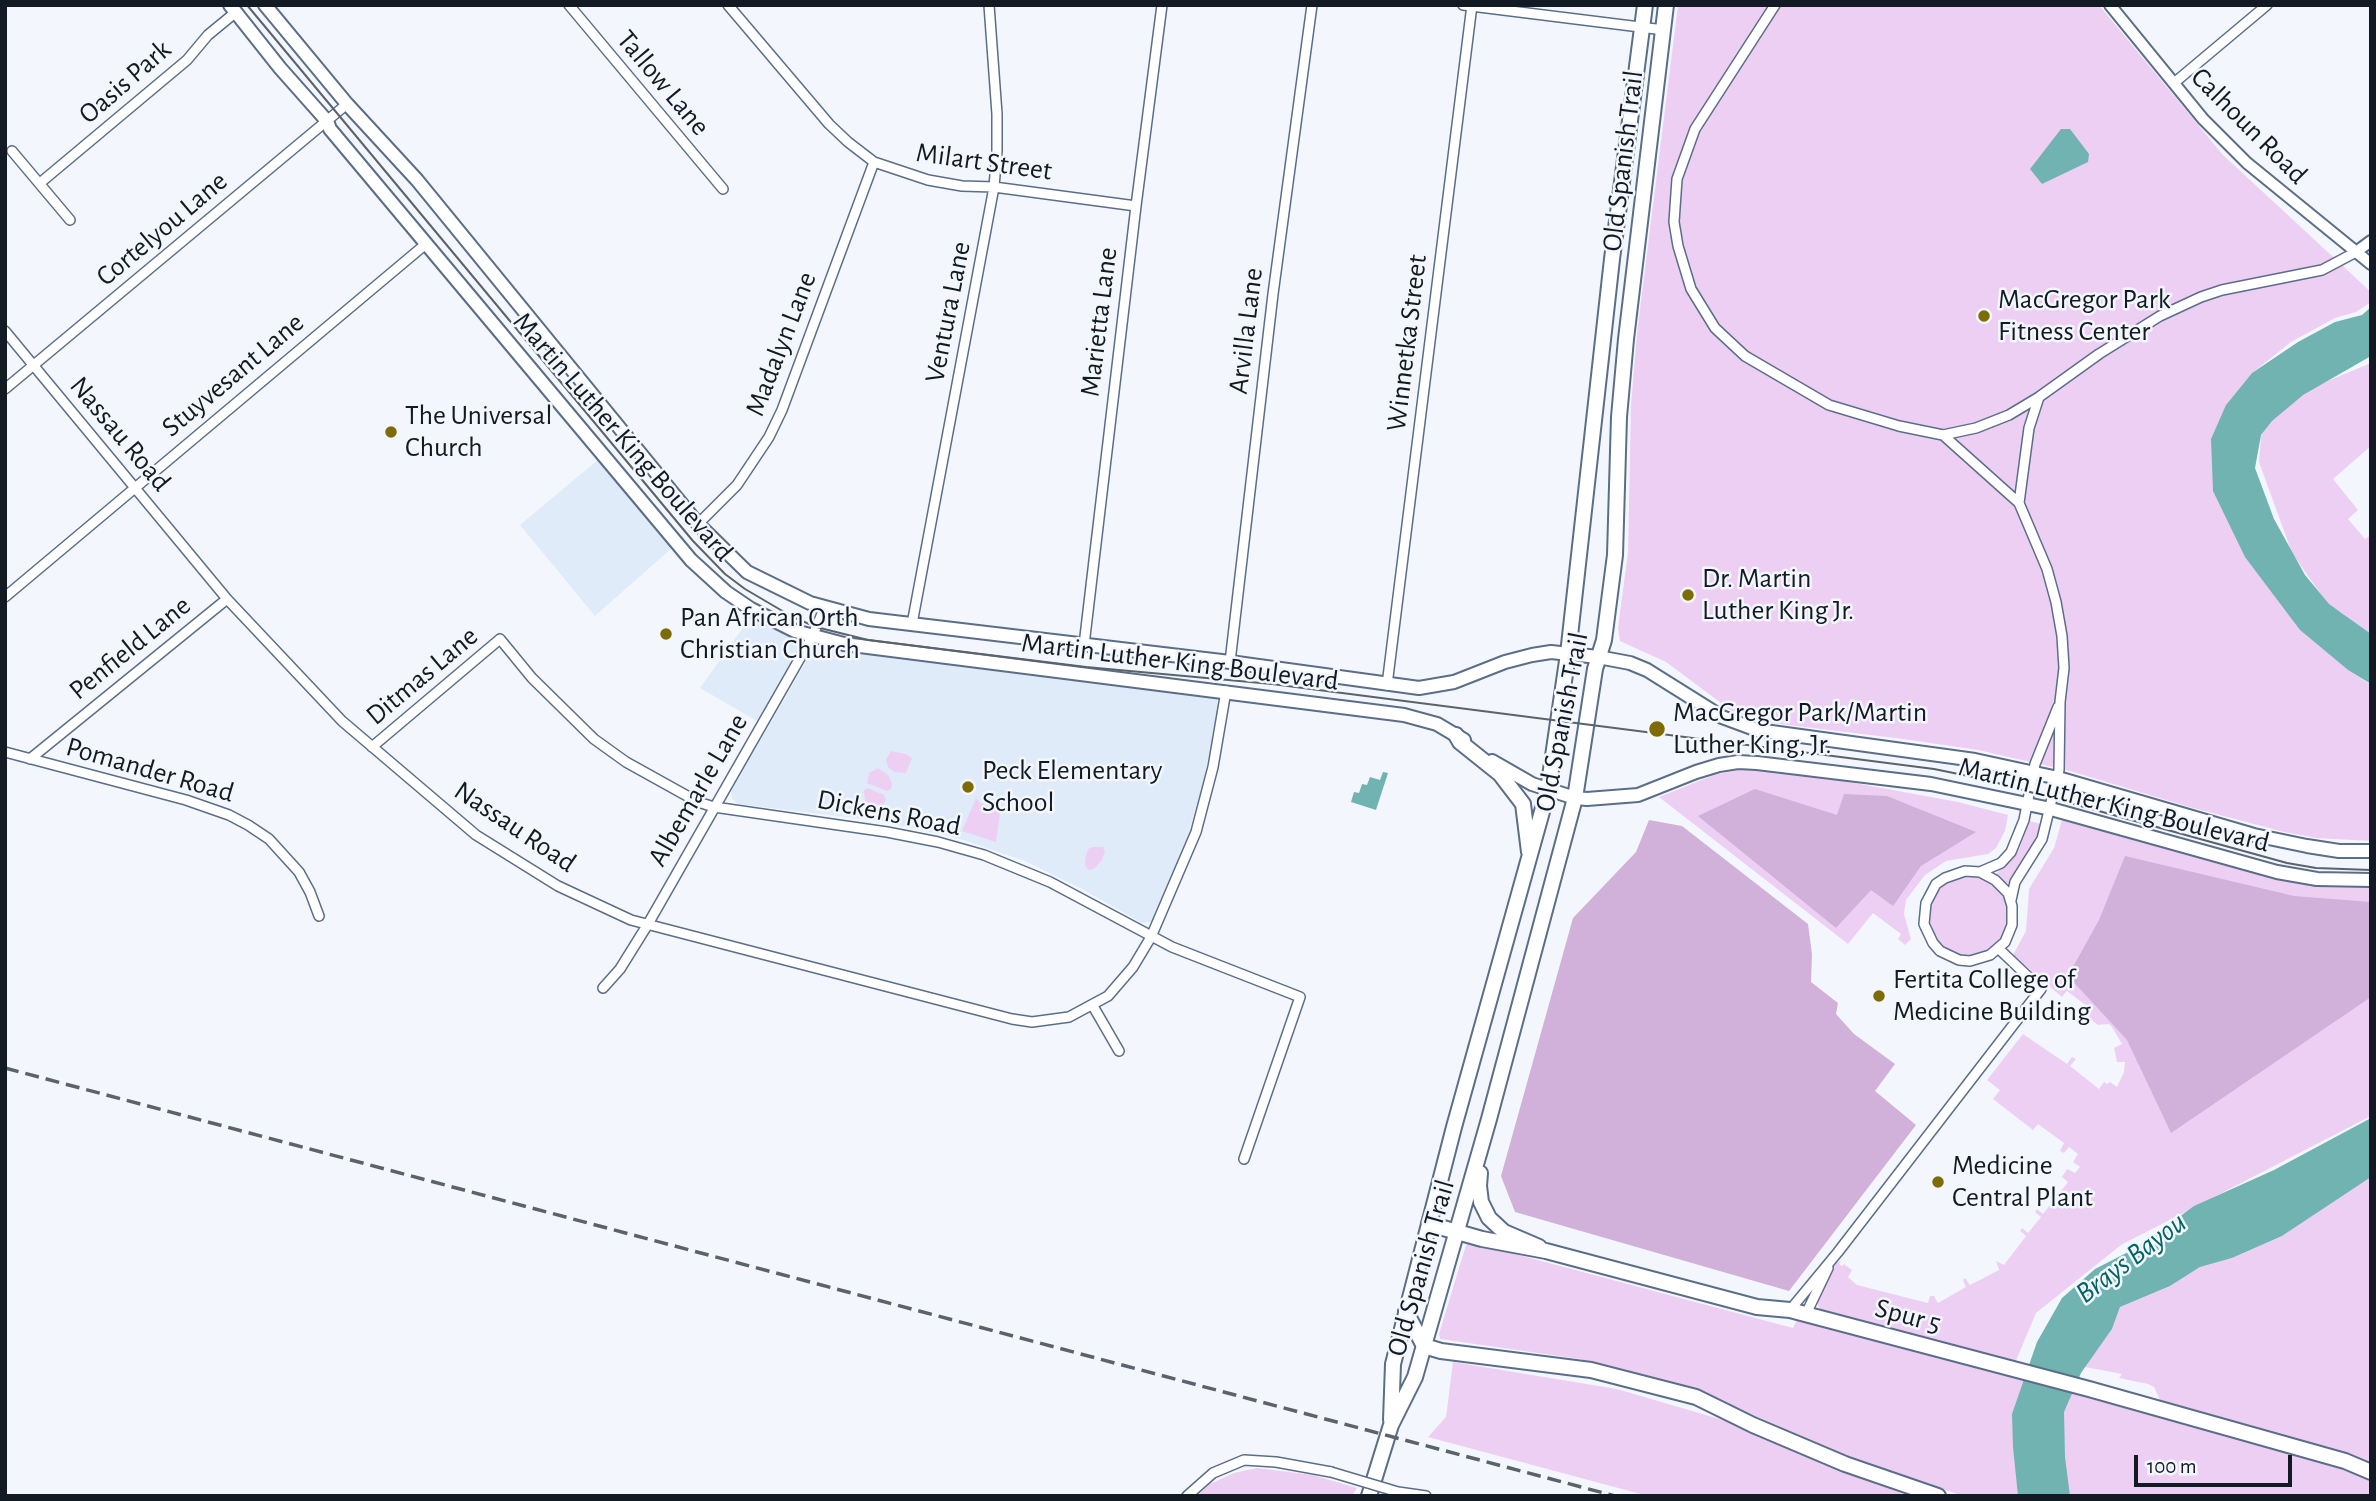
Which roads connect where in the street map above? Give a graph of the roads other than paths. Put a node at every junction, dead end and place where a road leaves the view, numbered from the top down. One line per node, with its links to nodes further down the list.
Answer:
1 (265, 5): 17 (main road, Martin Luther King Boulevard)
2 (569, 5): 23 (street, Tallow Lane)
3 (728, 5): 20 (street, Milart Street)
4 (989, 5): 22 (street, Ventura Lane)
5 (1162, 5): 24 (street, Marietta Lane)
6 (1312, 5): 47 (street, Arvilla Lane)
7 (1645, 5): 14 (main road, Old Spanish Trail)
8 (1666, 5): 15 (main road, Old Spanish Trail)
9 (1775, 5): 34 (street)
10 (2110, 5): 16 (street, Calhoun Road)
11 (2267, 5): 16 (street)
12 (1469, 6): 14 (street); 48 (street, Winnetka Street)
13 (233, 9): 18 (main road, Martin Luther King Boulevard); 21 (street, Oasis Park)
14 (1642, 27): 15 (street); 45 (main road, Old Spanish Trail)
15 (1664, 30): 46 (main road, Old Spanish Trail)
16 (2174, 83): 28 (street, Calhoun Road)
17 (347, 104): 18 (street, Cortelyou Lane); 37 (main road, Martin Luther King Boulevard)
18 (327, 121): 27 (main road, Martin Luther King Boulevard); 31 (street, Cortelyou Lane)
19 (12, 151): 21 (street)
20 (874, 162): 22 (street, Milart Street); 37 (street, Madalyn Lane)
21 (40, 183): 25 (street)
22 (995, 187): 24 (street, Milart Street); 41 (street, Ventura Lane)
23 (723, 189)
24 (1136, 206): 44 (street, Marietta Lane)
25 (70, 220)
26 (2371, 241): 28 (street)
27 (427, 243): 35 (street, Stuyvesant Lane); 42 (main road, Martin Luther King Boulevard)
28 (2356, 252): 29 (street, Calhoun Road); 33 (street)
29 (2371, 264)
30 (5, 331): 31 (street, Nassau Road)
31 (34, 365): 32 (street, Cortelyou Lane); 35 (street, Nassau Road)
32 (5, 390)
33 (2039, 397): 34 (street); 36 (street)
34 (1943, 435): 36 (street)
35 (135, 487): 38 (street, Stuyvesant Lane); 39 (street, Nassau Road)
36 (2019, 503): 50 (street)
37 (698, 524): 40 (main road, Martin Luther King Boulevard)
38 (5, 597)
39 (226, 599): 52 (street, Nassau Road); 54 (street, Penfield Lane)
40 (824, 609): 41 (main road, Martin Luther King Boulevard); 42 (street, Albemarle Lane)
41 (912, 624): 44 (main road, Martin Luther King Boulevard)
42 (812, 637): 49 (main road, Martin Luther King Boulevard); 60 (street, Albemarle Lane)
43 (500, 639): 52 (street, Ditmas Lane); 60 (street, Dickens Road)
44 (1084, 645): 47 (main road, Martin Luther King Boulevard)
45 (1568, 654): 46 (main road, Martin Luther King Boulevard); 48 (main road, Martin Luther King Boulevard); 57 (main road, Old Spanish Trail)
46 (1598, 657): 55 (main road, Martin Luther King Boulevard); 58 (main road, Old Spanish Trail)
47 (1230, 662): 48 (main road, Martin Luther King Boulevard)
48 (1387, 685)
49 (1226, 691): 51 (main road, Martin Luther King Boulevard); 69 (street)
50 (2060, 702): 55 (street); 56 (street)
51 (1456, 735): 57 (main road, Martin Luther King Boulevard); 63 (main road)
52 (372, 747): 68 (street, Nassau Road)
53 (5, 752): 54 (street, Pomander Road)
54 (30, 759): 67 (street, Pomander Road)
55 (2034, 772): 56 (main road, Martin Luther King Boulevard); 59 (street)
56 (2058, 778): 61 (street); 62 (main road, Martin Luther King Boulevard)
57 (1548, 790): 58 (main road, Martin Luther King Boulevard); 63 (main road, Old Spanish Trail)
58 (1576, 798): 59 (main road, Martin Luther King Boulevard); 74 (main road, Old Spanish Trail)
59 (2028, 804): 61 (main road, Martin Luther King Boulevard); 64 (street)
60 (715, 807): 68 (street, Albemarle Lane); 69 (street, Dickens Road)
61 (2050, 809): 65 (main road, Martin Luther King Boulevard); 66 (street)
62 (2371, 851)
63 (1530, 860): 76 (main road, Old Spanish Trail)
64 (1980, 872): 66 (street); 70 (street)
65 (2371, 880)
66 (2011, 900): 70 (street)
67 (319, 916)
68 (648, 924): 71 (street, Albemarle Lane); 72 (street, Nassau Road)
69 (1151, 936): 72 (street, Nassau Road); 75 (street, Dickens Road)
70 (1999, 949): 79 (street)
71 (603, 988)
72 (1093, 1006): 73 (street)
73 (1119, 1051)
74 (1489, 1119): 77 (main road, Old Spanish Trail); 78 (main road)
75 (1244, 1158)
76 (1429, 1224): 77 (main road, Spur 5 / Spur 5); 81 (main road, Old Spanish Trail)
77 (1457, 1232): 78 (main road, Spur 5 / Spur 5); 83 (main road, Old Spanish Trail)
78 (1546, 1251): 80 (main road, Spur 5 / Spur 5)
79 (1832, 1260): 80 (street); 82 (street)
80 (1790, 1310): 82 (main road, Spur 5 / Spur 5)
81 (1406, 1312): 83 (main road); 84 (main road, Old Spanish Trail)
82 (1806, 1314): 85 (main road, Spur 5 / Spur 5)
83 (1424, 1346): 84 (main road, Old Spanish Trail); 90 (main road)
84 (1391, 1425): 88 (main road, Old Spanish Trail)
85 (2371, 1472)
86 (1401, 1494): 87 (street, bridge); 89 (street)
87 (1187, 1496)
88 (1369, 1496)
89 (1426, 1496)
90 (1938, 1496)

